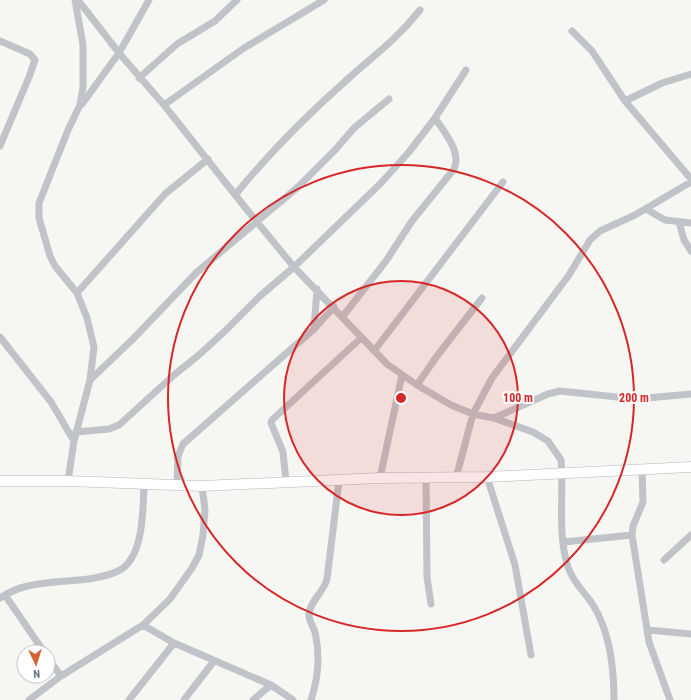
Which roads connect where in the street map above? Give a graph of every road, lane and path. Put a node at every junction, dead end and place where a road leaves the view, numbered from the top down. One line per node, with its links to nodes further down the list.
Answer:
1 (77, 0): 5 (street); 15 (street)
2 (149, 0): 9 (street)
3 (236, 0): 12 (street)
4 (324, 0): 16 (street)
5 (85, 3): 9 (street)
6 (420, 10): 23 (street)
7 (572, 31): 14 (street)
8 (0, 41): 18 (street)
9 (119, 53): 12 (street); 15 (street)
10 (466, 70): 17 (street)
11 (691, 74): 14 (street)
12 (139, 78): 16 (street)
13 (389, 99): 25 (street)
14 (625, 101): 20 (street)
15 (80, 105): 31 (street)
16 (164, 105): 19 (street)
17 (435, 118): 29 (street); 34 (street)
18 (0, 146)
19 (208, 159): 23 (street); 31 (street)
20 (691, 179)
21 (503, 182): 38 (street)
22 (691, 182): 24 (street)
23 (235, 195): 25 (street)
24 (646, 209): 26 (street); 43 (street)
25 (255, 221): 29 (street); 40 (street)
26 (680, 222): 27 (street); 28 (street)
27 (691, 223)
28 (691, 251)
29 (294, 267): 30 (street); 45 (street)
30 (317, 289): 33 (street); 35 (street)
31 (77, 293): 40 (street)
32 (482, 298): 41 (street)
33 (334, 307): 34 (street); 35 (street)
34 (343, 316): 37 (street)
35 (314, 329): 59 (street)
36 (0, 337): 46 (street)
37 (361, 338): 38 (street); 57 (street)
38 (374, 351): 39 (street)
39 (402, 375): 41 (street); 51 (street)
40 (90, 380): 45 (street)
41 (417, 385): 43 (street)
42 (691, 394): 44 (street)
43 (473, 414): 44 (street); 53 (street)
44 (494, 418): 49 (street)
45 (76, 432): 46 (street)
46 (74, 441): 55 (street)
47 (691, 466): 48 (street)
48 (642, 469): 49 (street); 61 (street)
49 (562, 473): 50 (street); 63 (street)
50 (487, 477): 53 (street); 72 (street)
51 (380, 478): 52 (street); 56 (street)
52 (426, 478): 53 (street); 66 (street)
53 (456, 478)
54 (0, 481): 55 (street)
55 (68, 481): 58 (street)
56 (339, 481): 57 (street); 82 (street)
57 (286, 482): 60 (street)
58 (144, 484): 59 (street); 65 (street)
59 (177, 485): 60 (street)
60 (202, 486): 67 (street)
61 (632, 535): 63 (street); 68 (street)
62 (691, 536): 64 (street)
63 (564, 542): 83 (street)
64 (664, 560)
65 (2, 596): 71 (street)
66 (431, 604)
67 (143, 625): 70 (street); 75 (street)
68 (648, 630): 69 (street); 84 (street)
69 (691, 634)
70 (174, 643): 73 (street); 78 (street)
71 (38, 644)
72 (531, 655)
73 (214, 661): 76 (street); 79 (street)
74 (56, 669): 75 (street)
75 (61, 676): 77 (street)
76 (271, 685): 80 (street); 81 (street)
77 (29, 700)
78 (128, 700)
79 (184, 700)
80 (253, 700)
81 (293, 700)
82 (311, 700)
83 (614, 700)
84 (670, 700)

